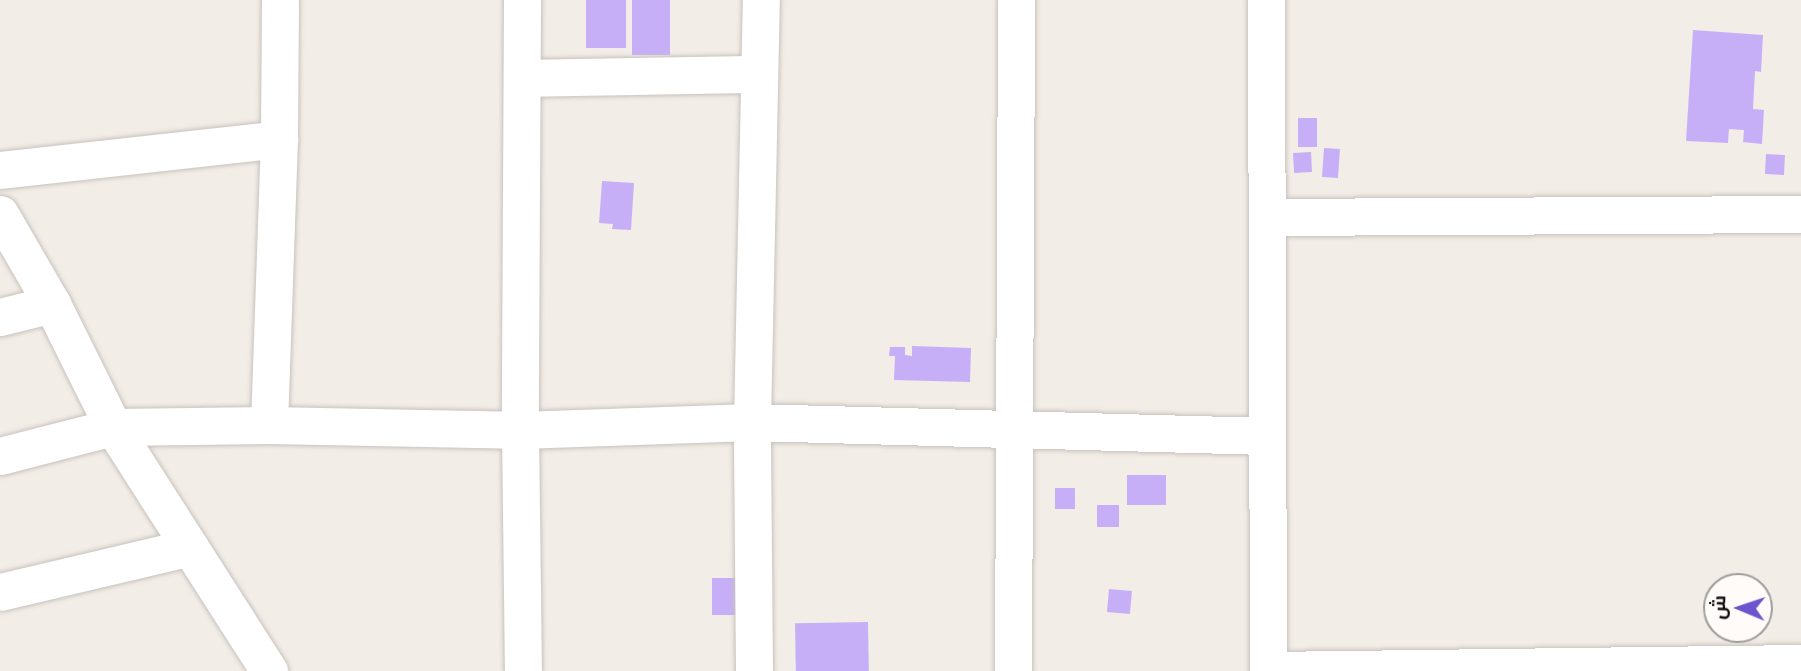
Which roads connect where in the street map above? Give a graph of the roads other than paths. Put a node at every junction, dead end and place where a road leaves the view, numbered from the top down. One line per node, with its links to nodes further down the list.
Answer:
1 (280, 0): 8 (street)
2 (522, 0): 7 (street)
3 (761, 0): 6 (street)
4 (1016, 0): 18 (street)
5 (1266, 0): 12 (street)
6 (759, 74): 7 (street); 15 (street)
7 (522, 78): 19 (street)
8 (279, 139): 9 (street); 16 (street)
9 (0, 170)
10 (0, 214): 13 (street)
11 (1801, 214): 12 (street)
12 (1267, 218): 20 (street)
13 (52, 304): 14 (street); 17 (street)
14 (0, 317)
15 (752, 422): 18 (street); 19 (street); 28 (street)
16 (269, 425): 17 (street); 19 (street)
17 (113, 427): 21 (street); 22 (street)
18 (1016, 429): 20 (street); 29 (street)
19 (520, 430): 27 (street)
20 (1268, 436): 25 (street)
21 (0, 456)
22 (190, 547): 23 (street); 26 (street)
23 (0, 592)
24 (1801, 663): 25 (street)
25 (1268, 670)
26 (269, 671)
27 (523, 671)
28 (754, 671)
29 (1013, 671)

